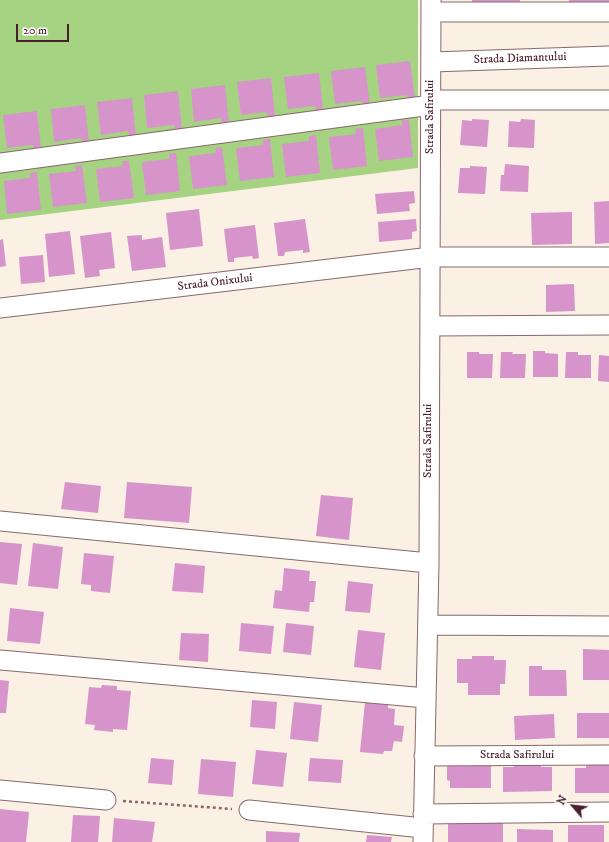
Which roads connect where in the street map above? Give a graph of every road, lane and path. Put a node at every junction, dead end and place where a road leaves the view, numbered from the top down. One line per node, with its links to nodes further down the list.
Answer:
1 (431, 6): 2 (street); 4 (street, Strada Safirului)
2 (609, 12)
3 (609, 56): 4 (street, Strada Diamantului)
4 (432, 62): 6 (street, Strada Safirului)
5 (609, 100): 6 (street)
6 (432, 103): 7 (street); 8 (street, Strada Safirului)
7 (0, 163)
8 (431, 257): 9 (street); 10 (street, Strada Onixului); 12 (street, Strada Safirului)
9 (609, 257)
10 (0, 308)
11 (609, 325): 12 (street)
12 (430, 326): 14 (street, Strada Safirului)
13 (0, 521): 14 (street)
14 (429, 564): 15 (street, Strada Safirului)
15 (428, 625): 16 (street); 18 (street, Strada Safirului)
16 (609, 626)
17 (0, 660): 18 (street)
18 (426, 698): 20 (street, Strada Safirului)
19 (609, 755): 20 (street, Strada Safirului)
20 (424, 756): 25 (street, Strada Safirului)
21 (0, 790): 22 (street)
22 (106, 800): 23 (path)
23 (249, 810): 25 (street)
24 (609, 812): 25 (street)
25 (423, 828)

